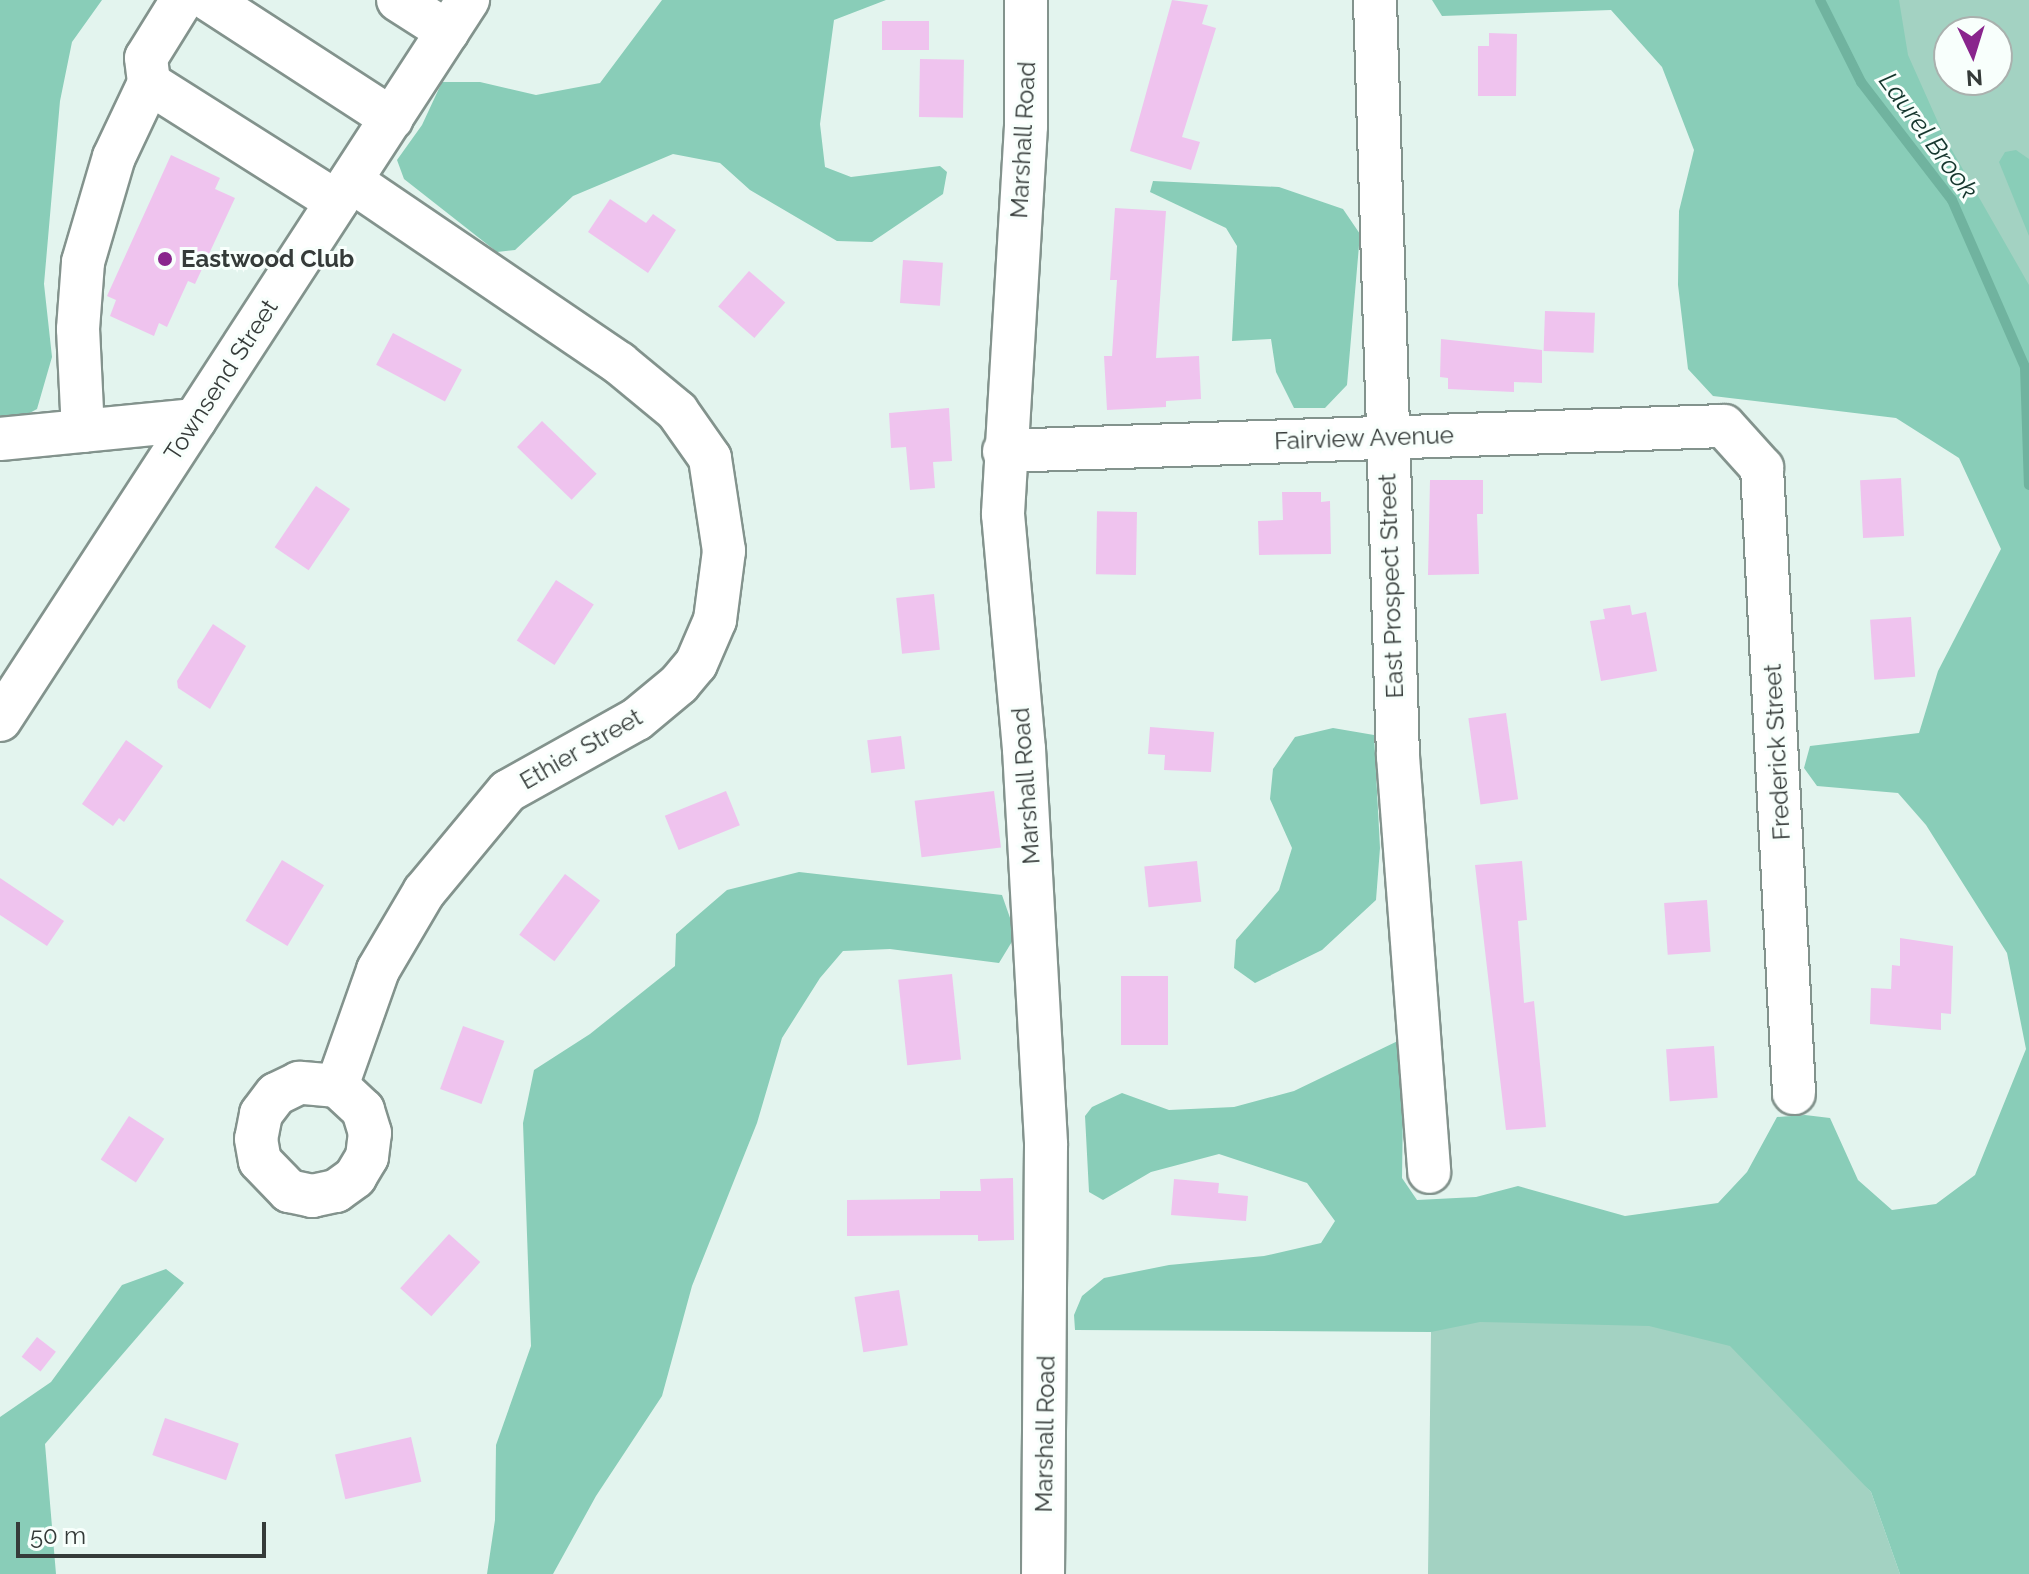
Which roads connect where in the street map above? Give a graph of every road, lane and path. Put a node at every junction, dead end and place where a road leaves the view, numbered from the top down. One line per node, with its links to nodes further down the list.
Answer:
1 (182, 0): 7 (street)
2 (209, 0): 8 (street)
3 (398, 0): 6 (street)
4 (1026, 0): 15 (street, Marshall Road)
5 (1375, 0): 13 (street, East Prospect Street)
6 (458, 16): 8 (street, Townsend Street)
7 (149, 83): 9 (street, Ethier Street); 12 (street)
8 (392, 119): 9 (street, Townsend Street)
9 (344, 191): 10 (street, Townsend Street); 17 (street, Ethier Street)
10 (195, 420): 12 (street); 16 (street, Townsend Street)
11 (1724, 426): 13 (street, Fairview Avenue); 18 (street, Frederick Street)
12 (83, 431): 14 (street)
13 (1385, 438): 15 (street, Fairview Avenue); 19 (street, East Prospect Street)
14 (0, 439)
15 (1004, 451): 20 (street, Marshall Road)
16 (0, 720)
17 (337, 1086)
18 (1794, 1093)
19 (1429, 1172)
20 (1043, 1574)

